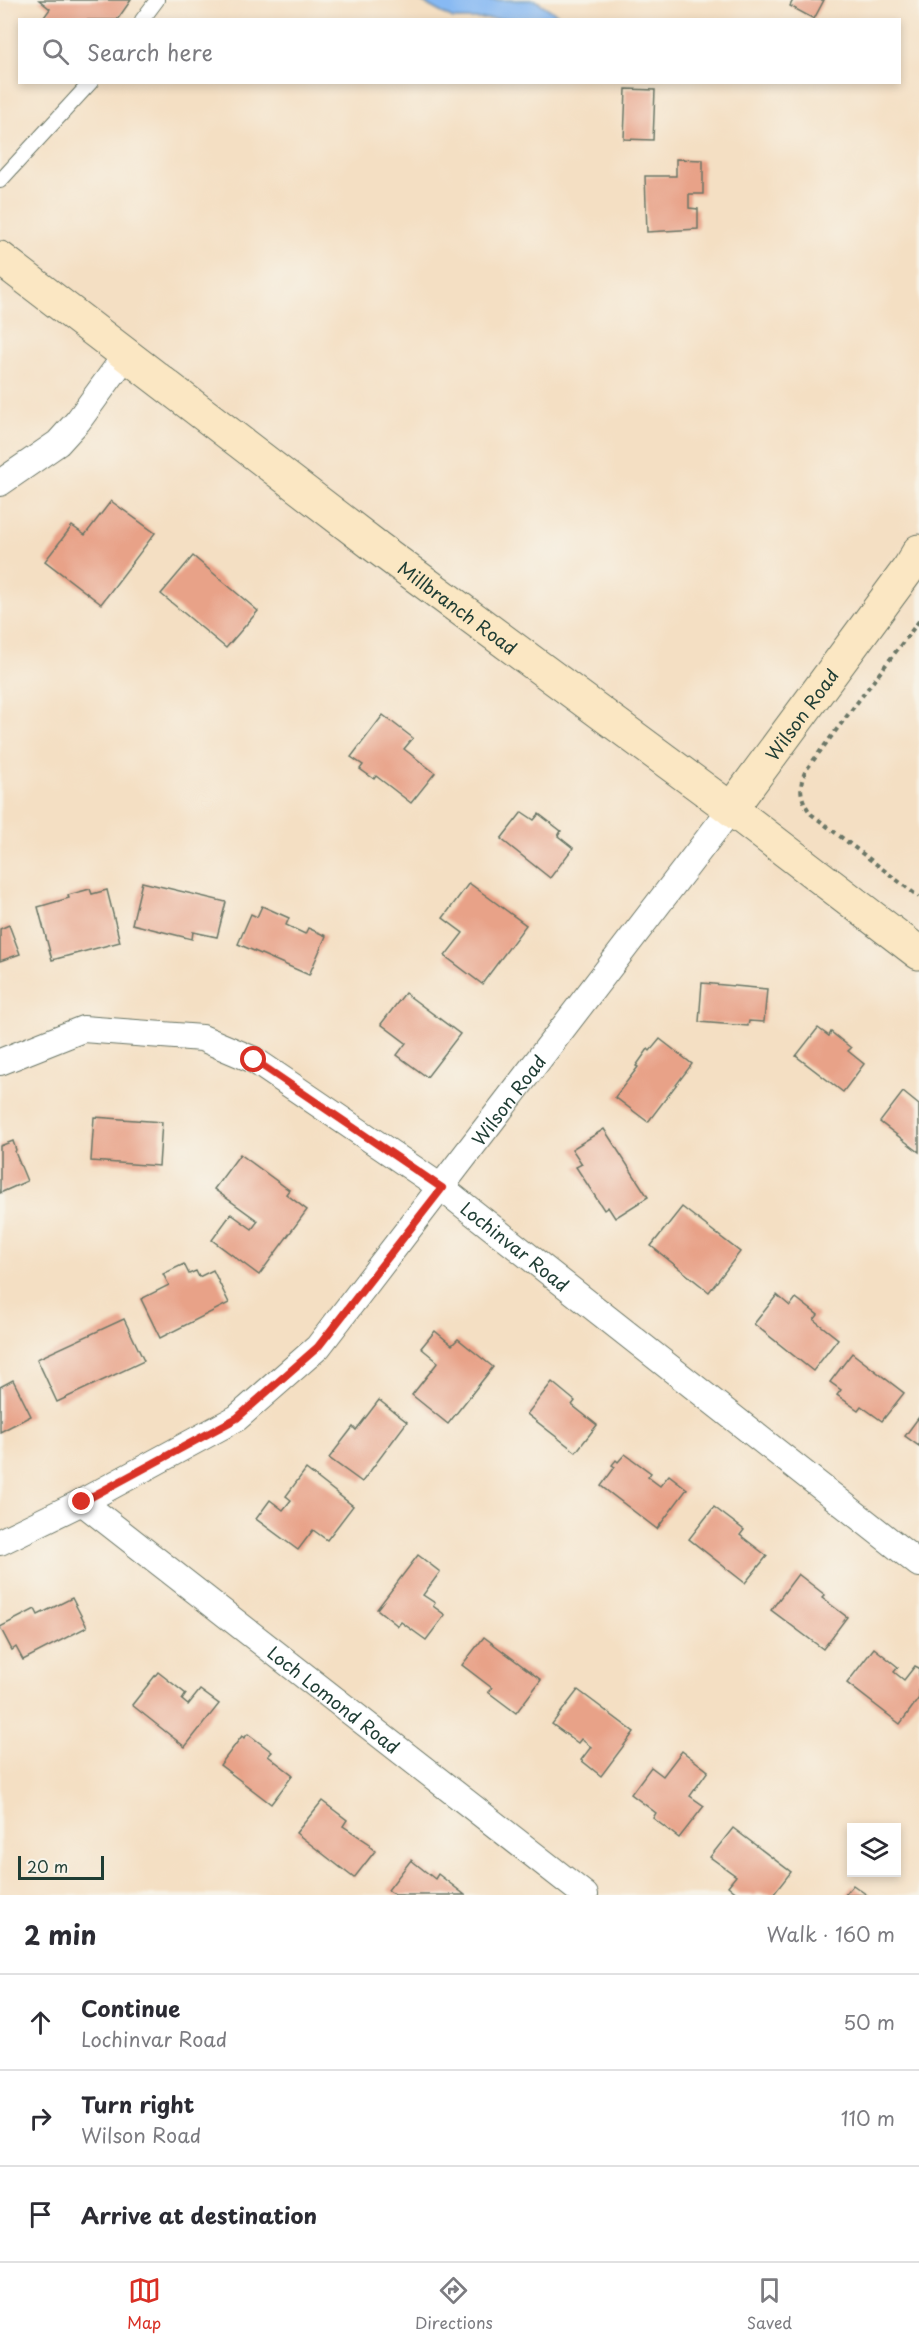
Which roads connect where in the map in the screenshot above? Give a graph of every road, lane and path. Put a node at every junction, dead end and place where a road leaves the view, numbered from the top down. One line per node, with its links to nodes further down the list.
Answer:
1 (157, 0): 2 (lane)
2 (144, 18)
3 (89, 84): 4 (lane)
4 (0, 181)
5 (0, 258): 6 (main road, Millbranch Road)
6 (126, 355): 7 (street); 10 (main road, Millbranch Road)
7 (0, 483)
8 (919, 551): 10 (main road, Wilson Road)
9 (919, 621): 11 (path)
10 (731, 809): 12 (main road, Millbranch Road); 14 (street, Wilson Road)
11 (919, 897)
12 (919, 953)
13 (0, 1062): 14 (street, Lochinvar Road)
14 (442, 1188): 15 (street, Wilson Road); 17 (street, Lochinvar Road)
15 (82, 1502): 16 (street, Wilson Road); 18 (street, Loch Lomond Road)
16 (0, 1542)
17 (919, 1564)
18 (585, 1895)

